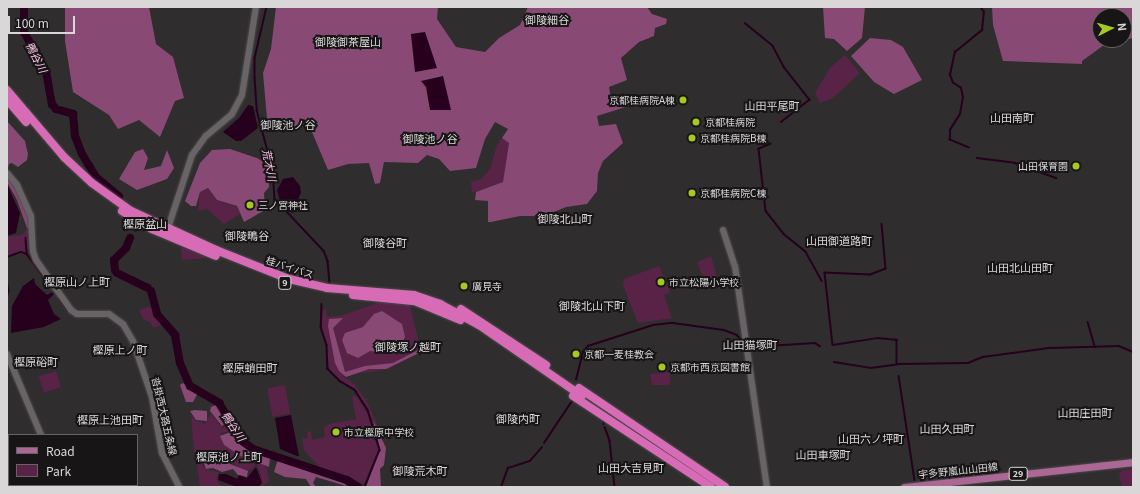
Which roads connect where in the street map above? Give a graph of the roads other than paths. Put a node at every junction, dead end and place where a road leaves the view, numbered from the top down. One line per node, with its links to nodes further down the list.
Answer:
1 (256, 7): 6 (street)
2 (7, 90): 6 (highway, 桂バイパス / 9)
3 (7, 100): 6 (highway, 桂バイパス / 9)
4 (7, 172): 12 (street, 沓掛西大路五条線)
5 (723, 230): 15 (street)
6 (167, 231): 7 (highway, 桂バイパス / 9)
7 (414, 298): 9 (highway, 桂バイパス / 9); 13 (highway); 14 (highway, 9)
8 (7, 354): 10 (street)
9 (582, 396)
10 (41, 434)
11 (1133, 462): 16 (main road, 宇多野嵐山山田線 / 29)
12 (179, 487)
13 (711, 487)
14 (725, 487)
15 (767, 487)
16 (904, 487)

